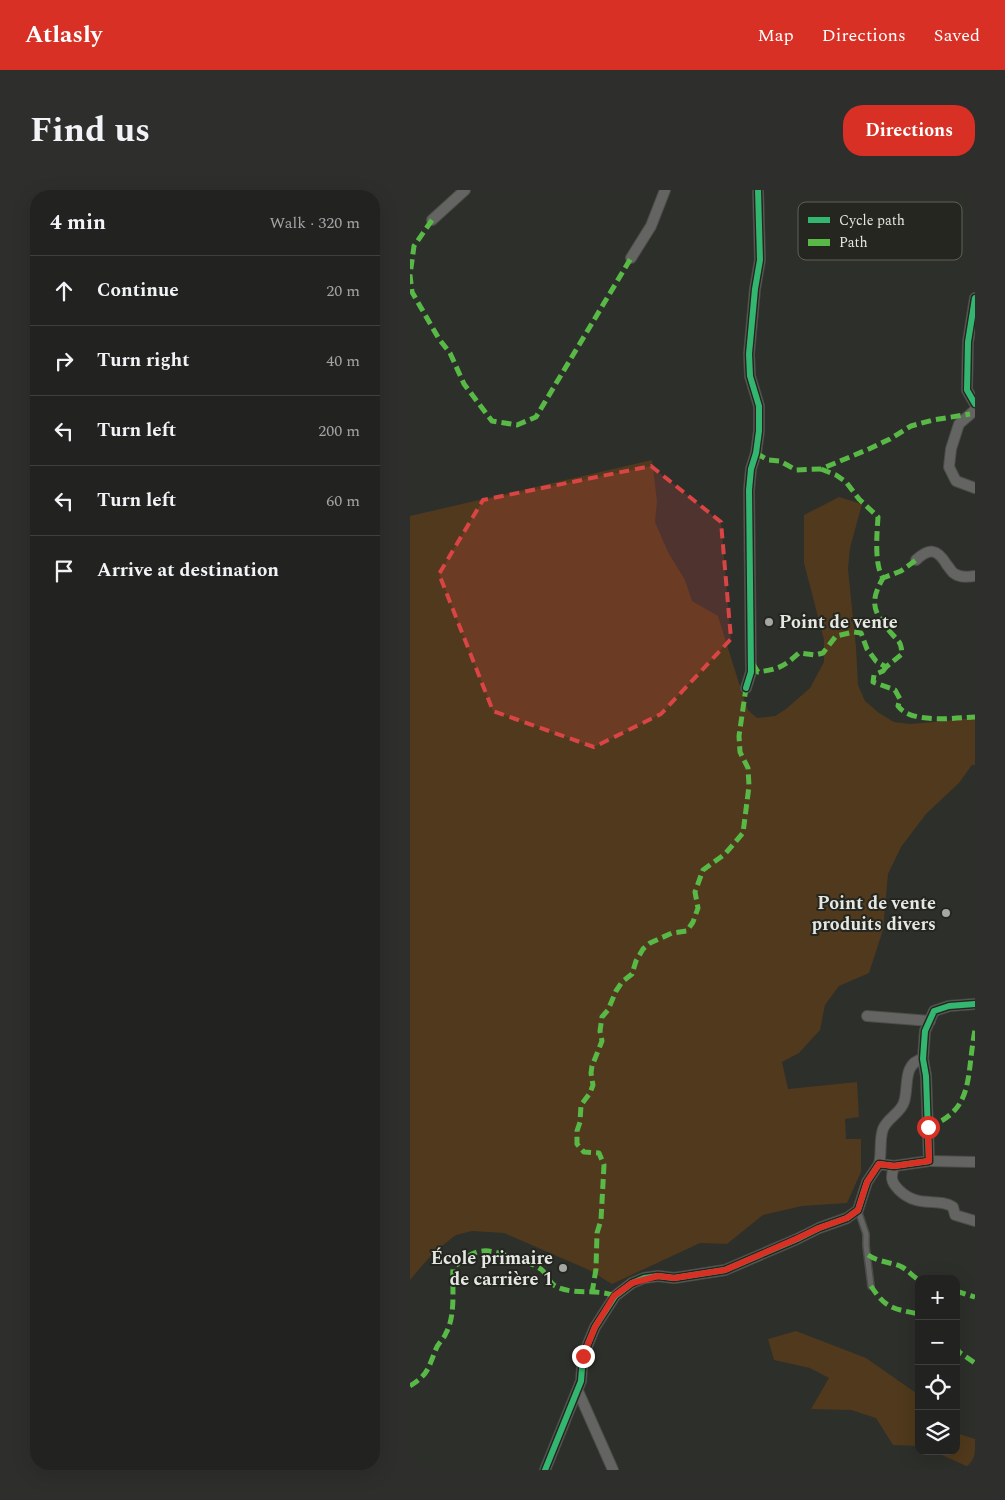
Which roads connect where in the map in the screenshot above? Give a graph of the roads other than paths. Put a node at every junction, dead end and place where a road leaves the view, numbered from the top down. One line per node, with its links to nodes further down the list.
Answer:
1 (465, 190): 4 (street)
2 (665, 190): 5 (street)
3 (758, 190): 12 (street)
4 (432, 220)
5 (631, 258)
6 (975, 298): 7 (street)
7 (975, 404)
8 (975, 410): 9 (street)
9 (975, 488)
10 (916, 560): 11 (street)
11 (975, 576)
12 (746, 688)
13 (975, 1004): 15 (street)
14 (867, 1016): 15 (street)
15 (930, 1021): 16 (street)
16 (923, 1059): 17 (street); 19 (street)
17 (929, 1161): 18 (street); 20 (street)
18 (975, 1162)
19 (879, 1164): 20 (street); 21 (street)
20 (894, 1166): 22 (street)
21 (858, 1210): 23 (lane); 24 (street)
22 (975, 1221)
23 (871, 1286)
24 (578, 1391): 25 (street); 26 (street)
25 (545, 1470)
26 (613, 1470)

